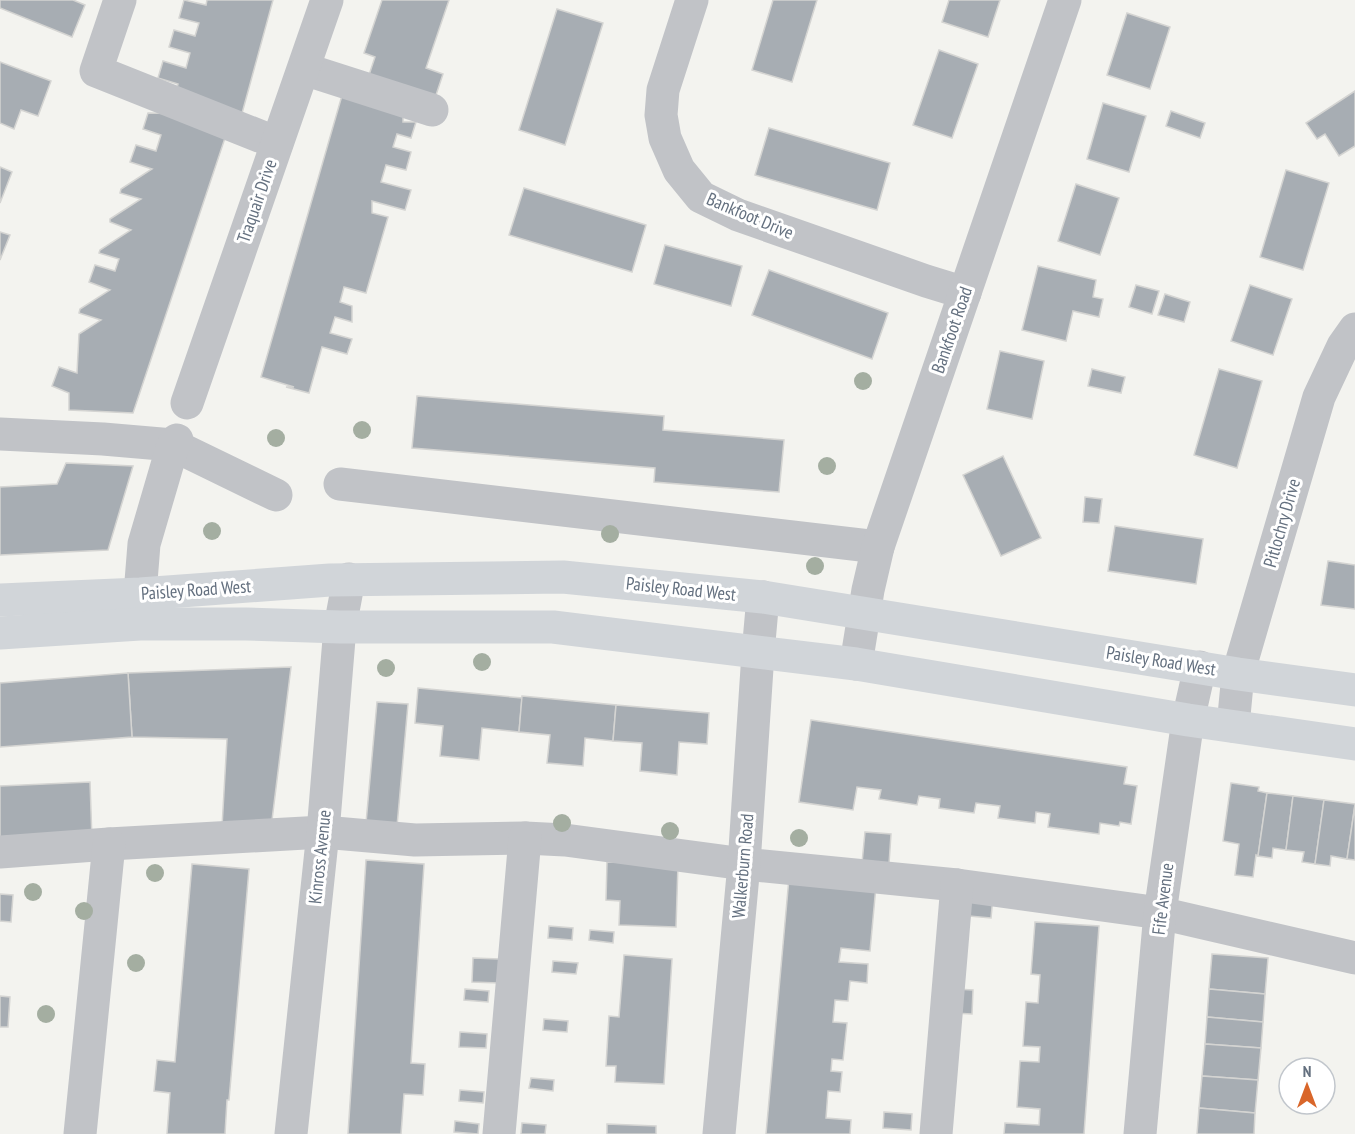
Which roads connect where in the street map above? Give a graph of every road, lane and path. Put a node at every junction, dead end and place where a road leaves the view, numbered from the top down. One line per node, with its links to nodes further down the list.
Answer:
1 (120, 0): 7 (street)
2 (327, 0): 5 (street, Traquair Drive)
3 (692, 0): 8 (street, Bankfoot Drive)
4 (1065, 0): 8 (street, Bankfoot Road)
5 (304, 69): 6 (street); 7 (street, Traquair Drive)
6 (432, 110)
7 (277, 143): 10 (street, Traquair Drive)
8 (965, 292): 15 (street, Bankfoot Road)
9 (1355, 329): 26 (street, Pitlochry Drive)
10 (187, 403)
11 (0, 434): 12 (street)
12 (175, 442): 14 (street); 19 (street)
13 (340, 484): 15 (street)
14 (276, 495)
15 (878, 547): 20 (street, Bankfoot Road)
16 (349, 579): 17 (main road, Paisley Road West); 19 (main road, Paisley Road West); 21 (street, Kinross Avenue)
17 (763, 597): 20 (main road, Paisley Road West); 23 (street, Walkerburn Road)
18 (0, 600): 19 (main road, Paisley Road West)
19 (140, 609): 21 (main road, Paisley Road West); 22 (main road, Paisley Road West)
20 (863, 613): 24 (street, Bankfoot Road); 25 (main road, Paisley Road West)
21 (340, 627): 23 (main road, Paisley Road West); 31 (street, Kinross Avenue)
22 (0, 633)
23 (758, 653): 24 (main road, Paisley Road West); 35 (street, Walkerburn Road)
24 (856, 664): 28 (main road, Paisley Road West)
25 (1200, 667): 26 (main road, Paisley Road West); 28 (street, Fife Avenue)
26 (1238, 674): 27 (main road, Paisley Road West); 29 (street, Pitlochry Drive)
27 (1355, 690)
28 (1188, 720): 29 (main road, Paisley Road West); 37 (street, Fife Avenue)
29 (1233, 726): 30 (main road, Paisley Road West)
30 (1355, 744)
31 (323, 832): 32 (street); 33 (street); 40 (street, Kinross Avenue)
32 (525, 838): 35 (street); 41 (street)
33 (109, 844): 34 (street); 39 (street)
34 (0, 852)
35 (744, 864): 36 (street); 42 (street, Walkerburn Road)
36 (957, 885): 37 (street); 43 (street)
37 (1160, 913): 38 (street); 44 (street, Fife Avenue)
38 (1355, 958)
39 (80, 1134)
40 (291, 1134)
41 (499, 1134)
42 (719, 1134)
43 (936, 1134)
44 (1140, 1134)

